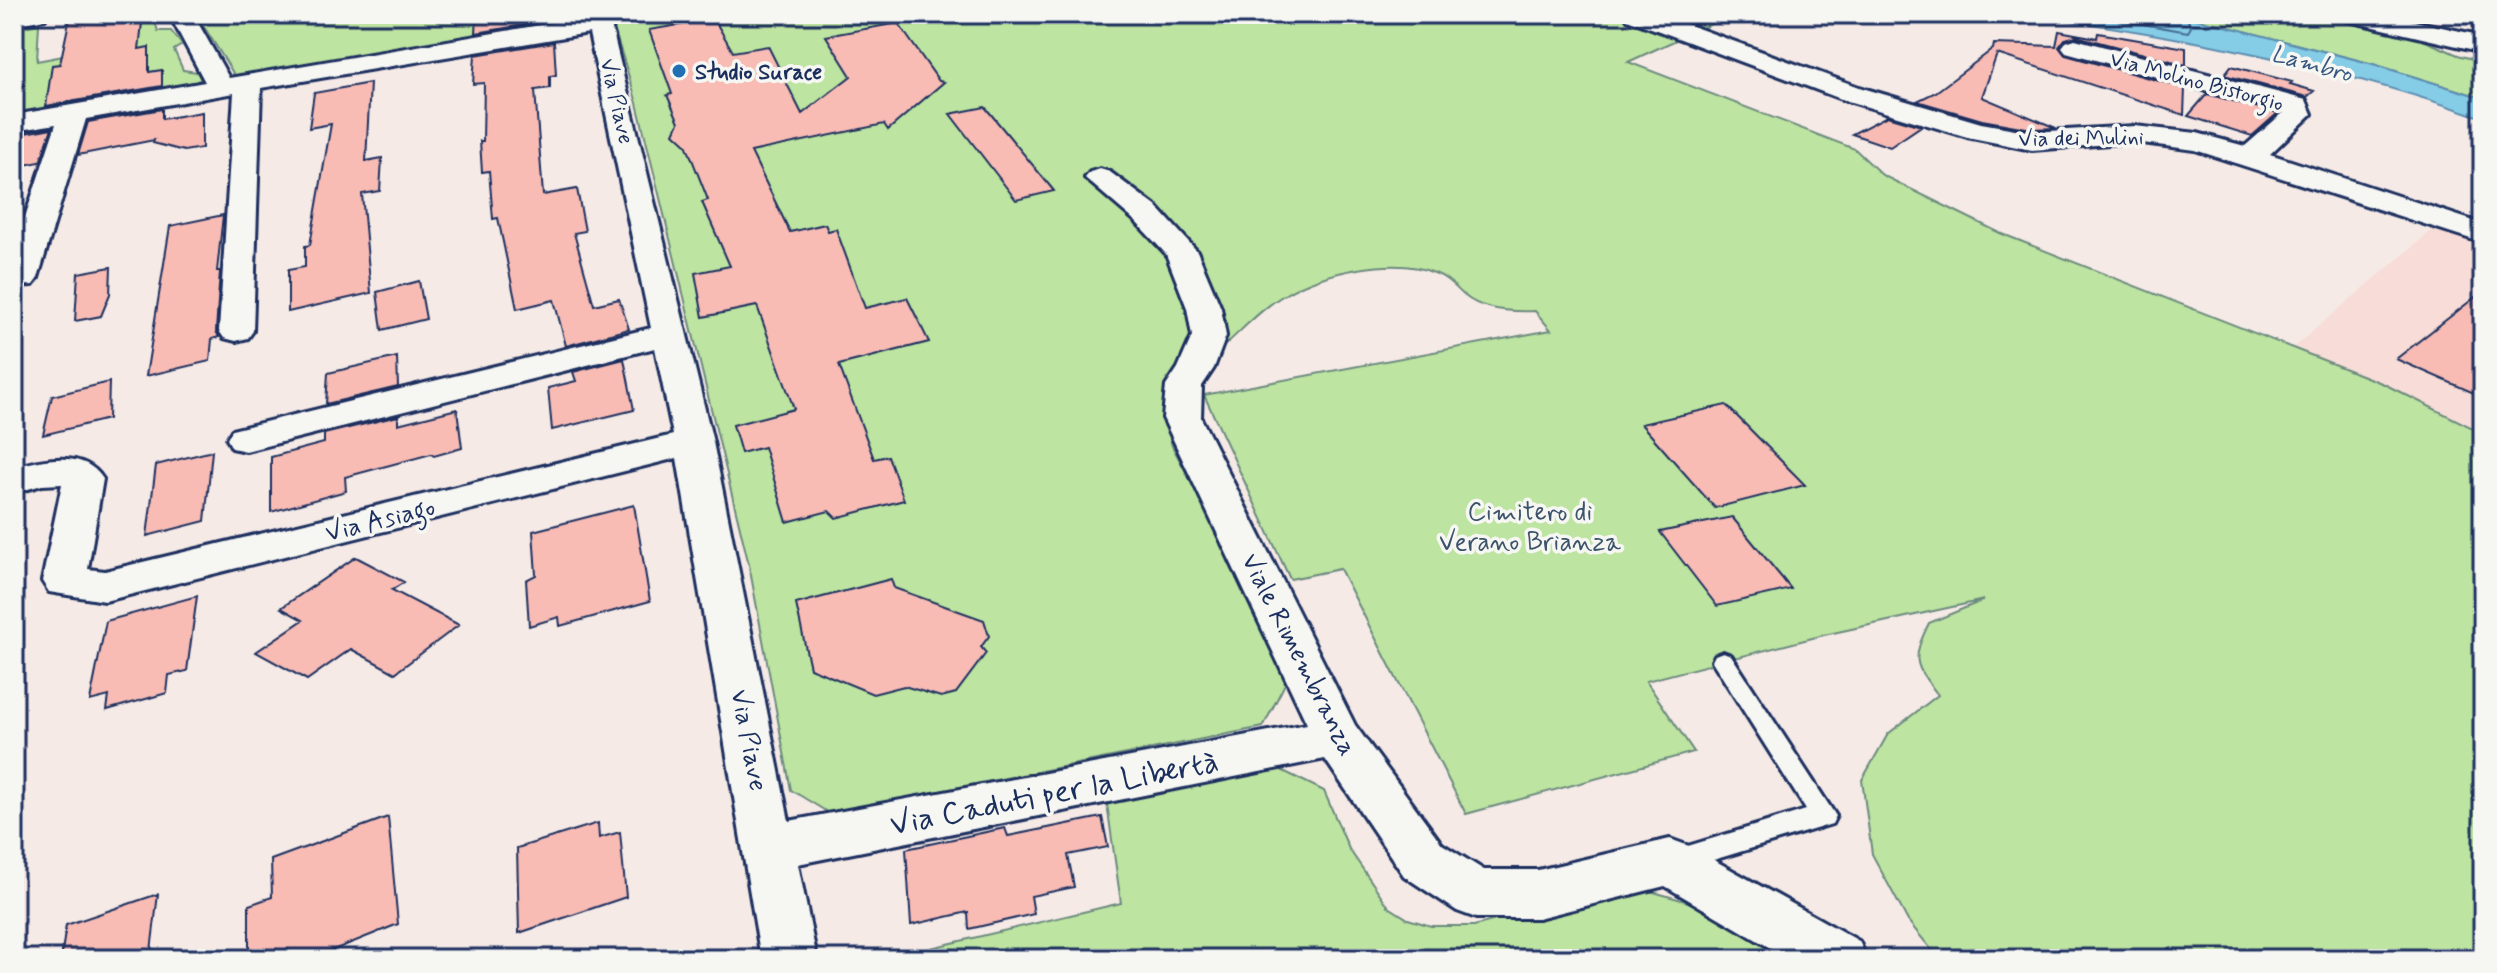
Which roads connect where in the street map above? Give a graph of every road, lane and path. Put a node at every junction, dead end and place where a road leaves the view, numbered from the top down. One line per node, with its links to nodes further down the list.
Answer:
1 (36, 14): 5 (street)
2 (181, 14): 8 (street)
3 (1636, 14): 11 (street, Via dei Mulini)
4 (2349, 14): 6 (street)
5 (14, 18)
6 (2483, 44)
7 (2075, 47): 11 (street, Via Molino Bistorgio)
8 (234, 84): 9 (street, Via Piave); 15 (street); 16 (street, Via Piave)
9 (74, 112): 10 (street, Via Piave); 14 (street)
10 (14, 123)
11 (2250, 157): 13 (street, Via dei Mulini)
12 (1100, 178): 21 (street, Viale Rimembranza)
13 (2483, 234)
14 (21, 278)
15 (236, 331)
16 (670, 334): 17 (street); 18 (street, Via Piave)
17 (246, 439)
18 (694, 442): 19 (street, Via Asiago); 22 (street, Via Piave)
19 (14, 480)
20 (1723, 661): 23 (lane)
21 (1337, 737): 22 (street, Via Caduti per la Libertà); 23 (street, Viale Rimembranza)
22 (770, 847): 24 (street, Via Piave)
23 (1670, 862): 25 (street)
24 (789, 959)
25 (1839, 959)

